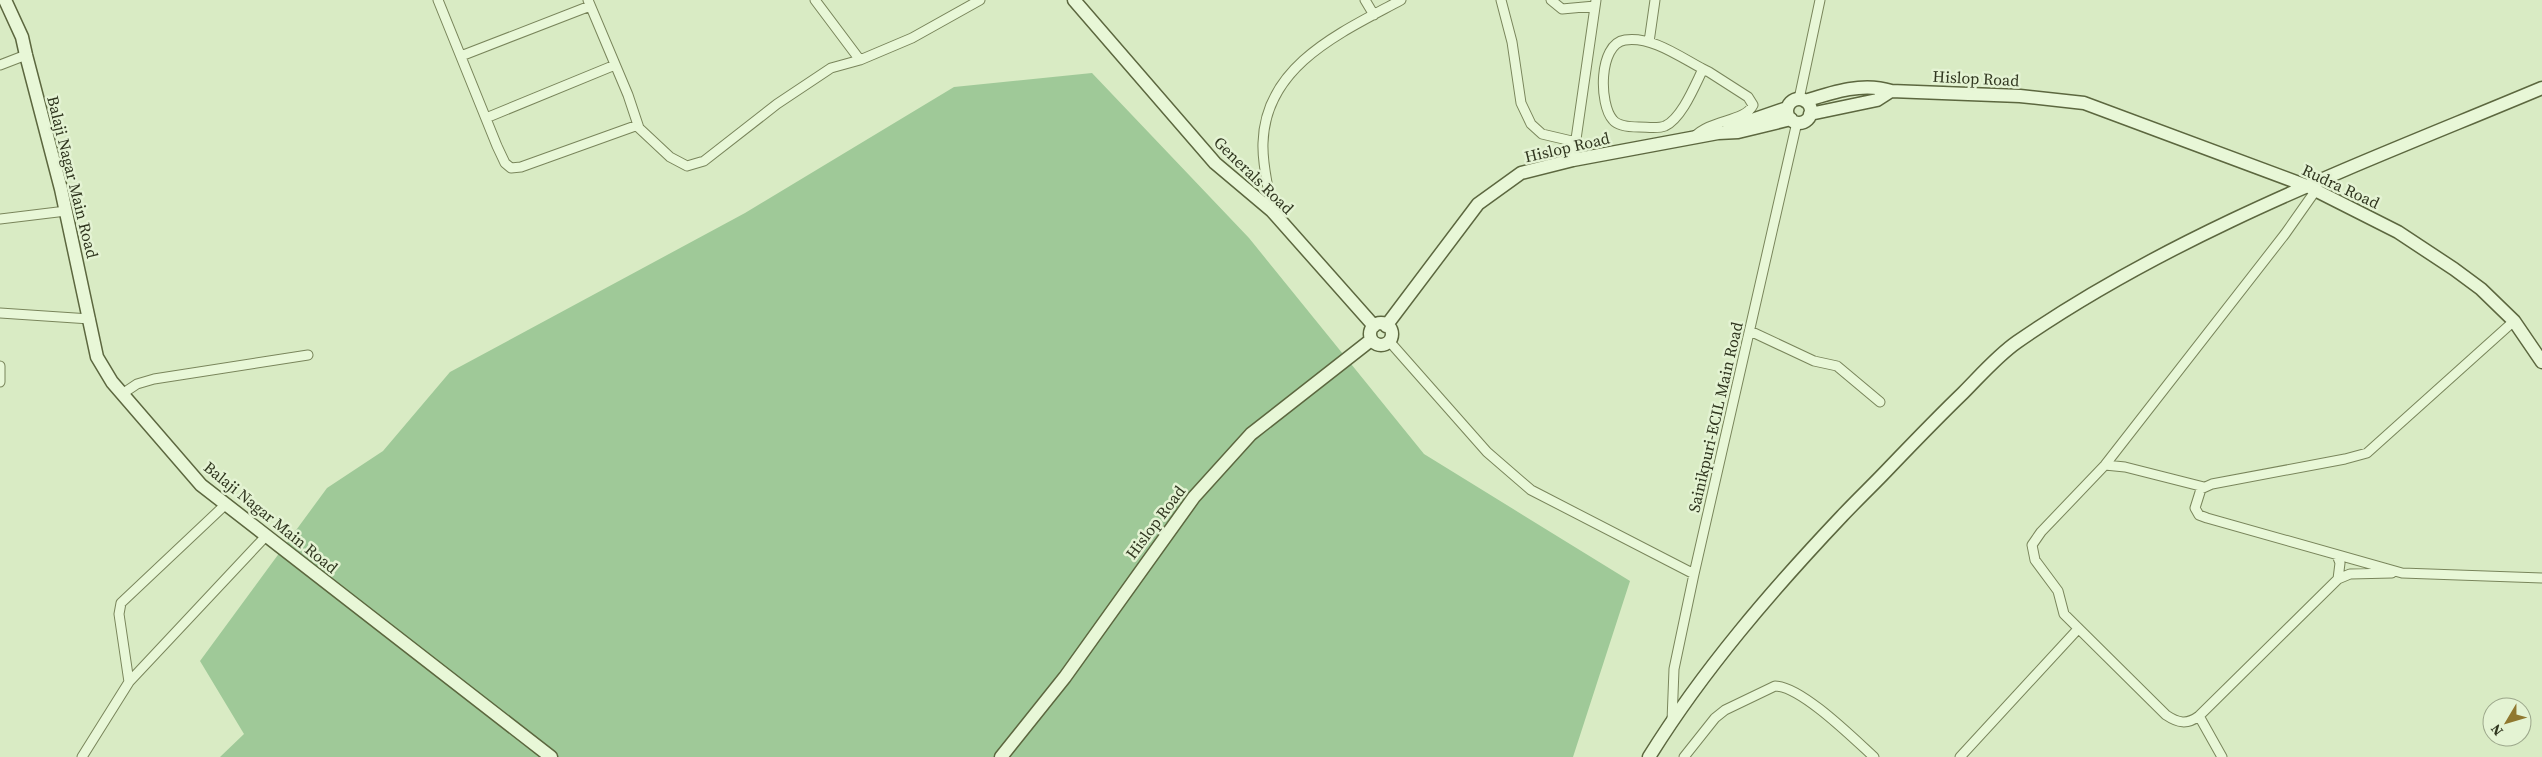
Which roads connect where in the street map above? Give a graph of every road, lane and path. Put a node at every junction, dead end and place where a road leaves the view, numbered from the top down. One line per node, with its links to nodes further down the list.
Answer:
1 (5, 0): 16 (street, Balaji Nagar Main Road)
2 (438, 0): 17 (street)
3 (815, 0): 18 (street)
4 (980, 0): 18 (street)
5 (1074, 0): 35 (street, Generals Road)
6 (1365, 0): 14 (street)
7 (1401, 0): 14 (street)
8 (1501, 0): 31 (street)
9 (1551, 0): 13 (street)
10 (1655, 0): 15 (street)
11 (1820, 0): 24 (street)
12 (589, 3): 17 (street); 20 (street)
13 (1596, 3): 31 (street)
14 (1374, 14): 35 (street)
15 (1649, 42): 21 (street); 21 (street)
16 (26, 55): 19 (street); 34 (street, Balaji Nagar Main Road)
17 (461, 56): 28 (street)
18 (860, 60): 29 (street)
19 (0, 65)
20 (615, 65): 28 (street); 29 (street)
21 (1703, 69): 30 (street)
22 (2542, 88): 33 (street)
23 (1891, 91): 24 (street); 25 (street, Hislop Road); 26 (street, Hislop Road)
24 (1802, 100): 26 (street); 27 (street)
25 (2084, 103): 33 (street, Rudra Road)
26 (1810, 114): 27 (street)
27 (1792, 116): 30 (street, Hislop Road); 41 (street, Sainikpuri-ECIL Main Road)
28 (486, 118): 29 (street)
29 (638, 125)
30 (1692, 138): 32 (street, Hislop Road)
31 (1576, 142): 32 (street)
32 (1573, 160): 40 (street, Hislop Road)
33 (2312, 188): 39 (street, Rudra Road); 50 (street); 62 (street)
34 (66, 211): 36 (street); 38 (street, Balaji Nagar Main Road)
35 (1272, 211): 40 (street, Generals Road)
36 (0, 219)
37 (0, 313): 38 (street)
38 (90, 319): 48 (street, Balaji Nagar Main Road)
39 (2514, 321): 45 (street, Rudra Road); 51 (street)
40 (1380, 326): 42 (street); 43 (street)
41 (1750, 331): 49 (street); 56 (street, Sainikpuri-ECIL Main Road)
42 (1371, 340): 43 (street); 65 (street, Hislop Road)
43 (1389, 341): 56 (street)
44 (308, 355): 48 (street)
45 (2542, 362)
46 (0, 366): 47 (street)
47 (0, 382)
48 (122, 394): 52 (street, Balaji Nagar Main Road)
49 (1880, 402)
50 (2106, 465): 51 (street); 59 (street)
51 (2204, 487): 54 (street)
52 (226, 504): 53 (street, Balaji Nagar Main Road); 60 (street)
53 (266, 536): 60 (street); 64 (street, Balaji Nagar Main Road)
54 (2337, 555): 55 (street); 58 (street)
55 (2402, 573): 57 (street); 58 (street)
56 (1694, 574): 62 (street, Sainikpuri-ECIL Main Road)
57 (2542, 578)
58 (2338, 579): 61 (street)
59 (2078, 629): 61 (street); 69 (street)
60 (129, 682): 63 (street)
61 (2199, 716): 70 (street)
62 (1672, 721): 66 (street)
63 (82, 757)
64 (551, 757)
65 (1001, 757)
66 (1649, 757)
67 (1684, 757): 68 (street)
68 (1874, 757)
69 (1960, 757)
70 (2222, 757)

